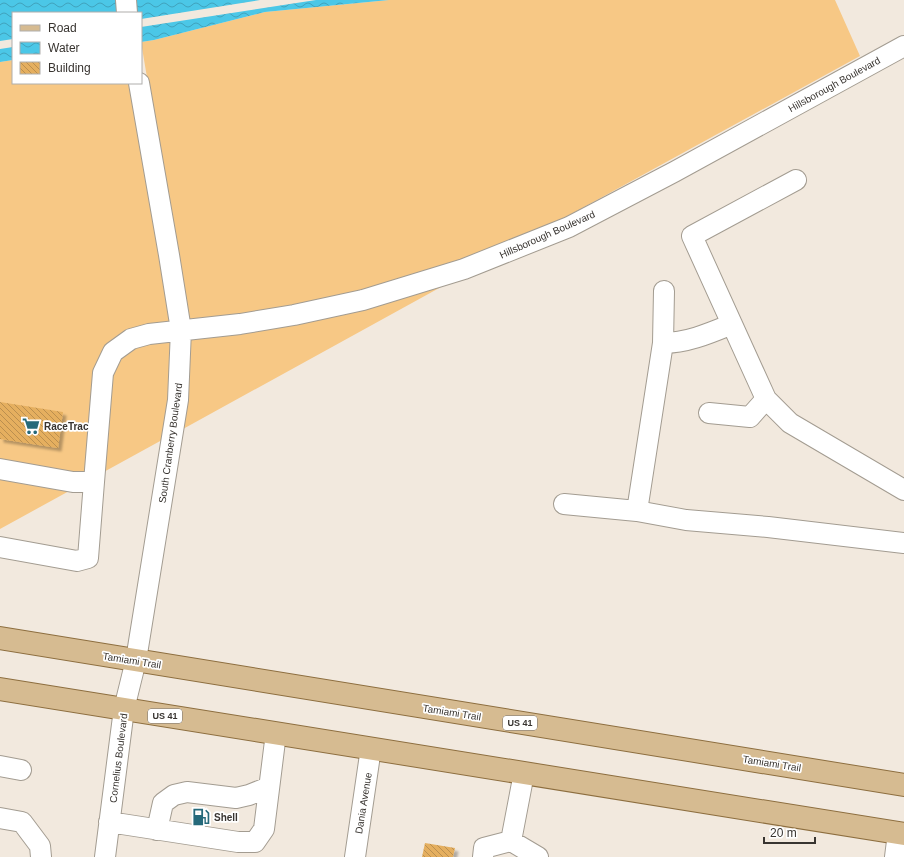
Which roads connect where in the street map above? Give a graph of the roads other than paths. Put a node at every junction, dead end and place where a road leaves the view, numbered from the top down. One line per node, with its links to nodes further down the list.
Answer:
1 (126, 0): 2 (street)
2 (127, 12)
3 (904, 46): 8 (street, Hillsborough Boulevard)
4 (139, 84): 8 (street, South Cranberry Boulevard)
5 (796, 180): 7 (street)
6 (664, 291): 9 (street)
7 (732, 324): 9 (street); 10 (street)
8 (181, 330): 13 (street, Hillsborough Boulevard); 20 (street, South Cranberry Boulevard)
9 (664, 343): 16 (street)
10 (766, 400): 11 (street); 14 (street)
11 (709, 413)
12 (0, 469): 13 (street)
13 (94, 482): 18 (street, Hillsborough Boulevard)
14 (904, 490)
15 (564, 504): 16 (street)
16 (637, 511): 17 (street)
17 (904, 544)
18 (0, 548)
19 (0, 638): 20 (main road, Tamiami Trail / US 41)
20 (136, 660): 22 (street, Cornelius Boulevard); 28 (main road, Tamiami Trail / US 41)
21 (0, 689): 22 (main road, US 41)
22 (124, 709): 23 (main road, US 41); 31 (street, Cornelius Boulevard)
23 (276, 734): 24 (main road, US 41); 29 (street)
24 (371, 748): 27 (main road, US 41); 37 (street, Dania Avenue)
25 (0, 766): 26 (street)
26 (21, 770)
27 (524, 773): 33 (main road, US 41); 34 (street)
28 (904, 785)
29 (269, 787): 32 (street); 32 (street)
30 (0, 818): 35 (street)
31 (110, 822): 32 (street); 36 (street, Cornelius Boulevard)
32 (157, 830)
33 (901, 834): 40 (street)
34 (512, 841): 38 (street); 39 (street)
35 (41, 857)
36 (105, 857)
37 (355, 857)
38 (483, 857)
39 (538, 857)
40 (895, 857)

